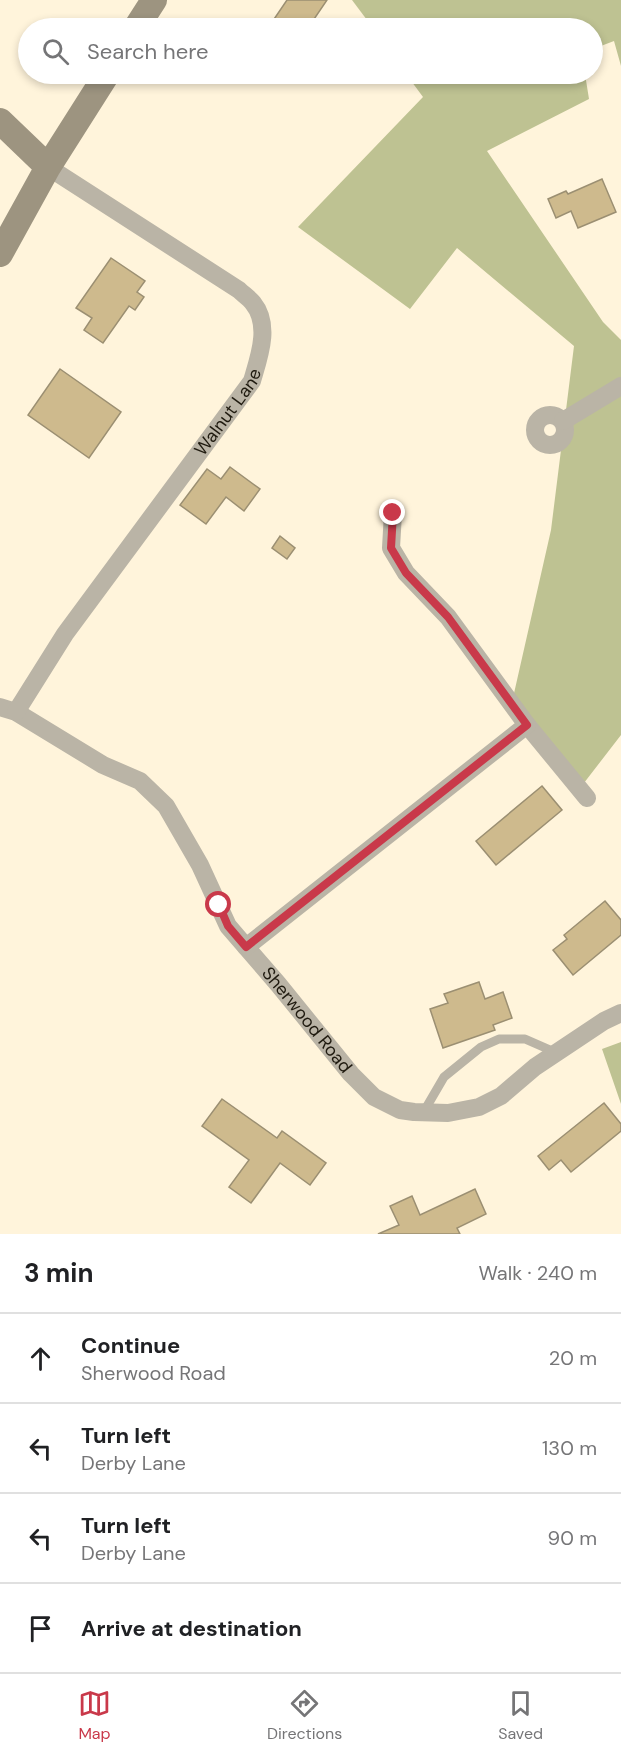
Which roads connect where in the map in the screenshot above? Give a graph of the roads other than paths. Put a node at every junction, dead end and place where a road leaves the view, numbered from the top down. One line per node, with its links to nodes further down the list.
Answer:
1 (154, 0): 2 (street)
2 (142, 18)
3 (101, 84): 5 (street)
4 (0, 121): 5 (street)
5 (48, 167): 6 (street); 10 (street, Walnut Lane)
6 (0, 255)
7 (621, 386): 8 (street)
8 (563, 421)
9 (393, 513): 11 (street)
10 (8, 710): 13 (street, Sherwood Road)
11 (527, 725): 12 (street); 13 (street)
12 (586, 798)
13 (246, 947): 16 (street, Sherwood Road)
14 (621, 1012): 15 (street, Sherwood Road)
15 (557, 1053): 16 (street, Sherwood Road); 16 (lane)
16 (423, 1113)

